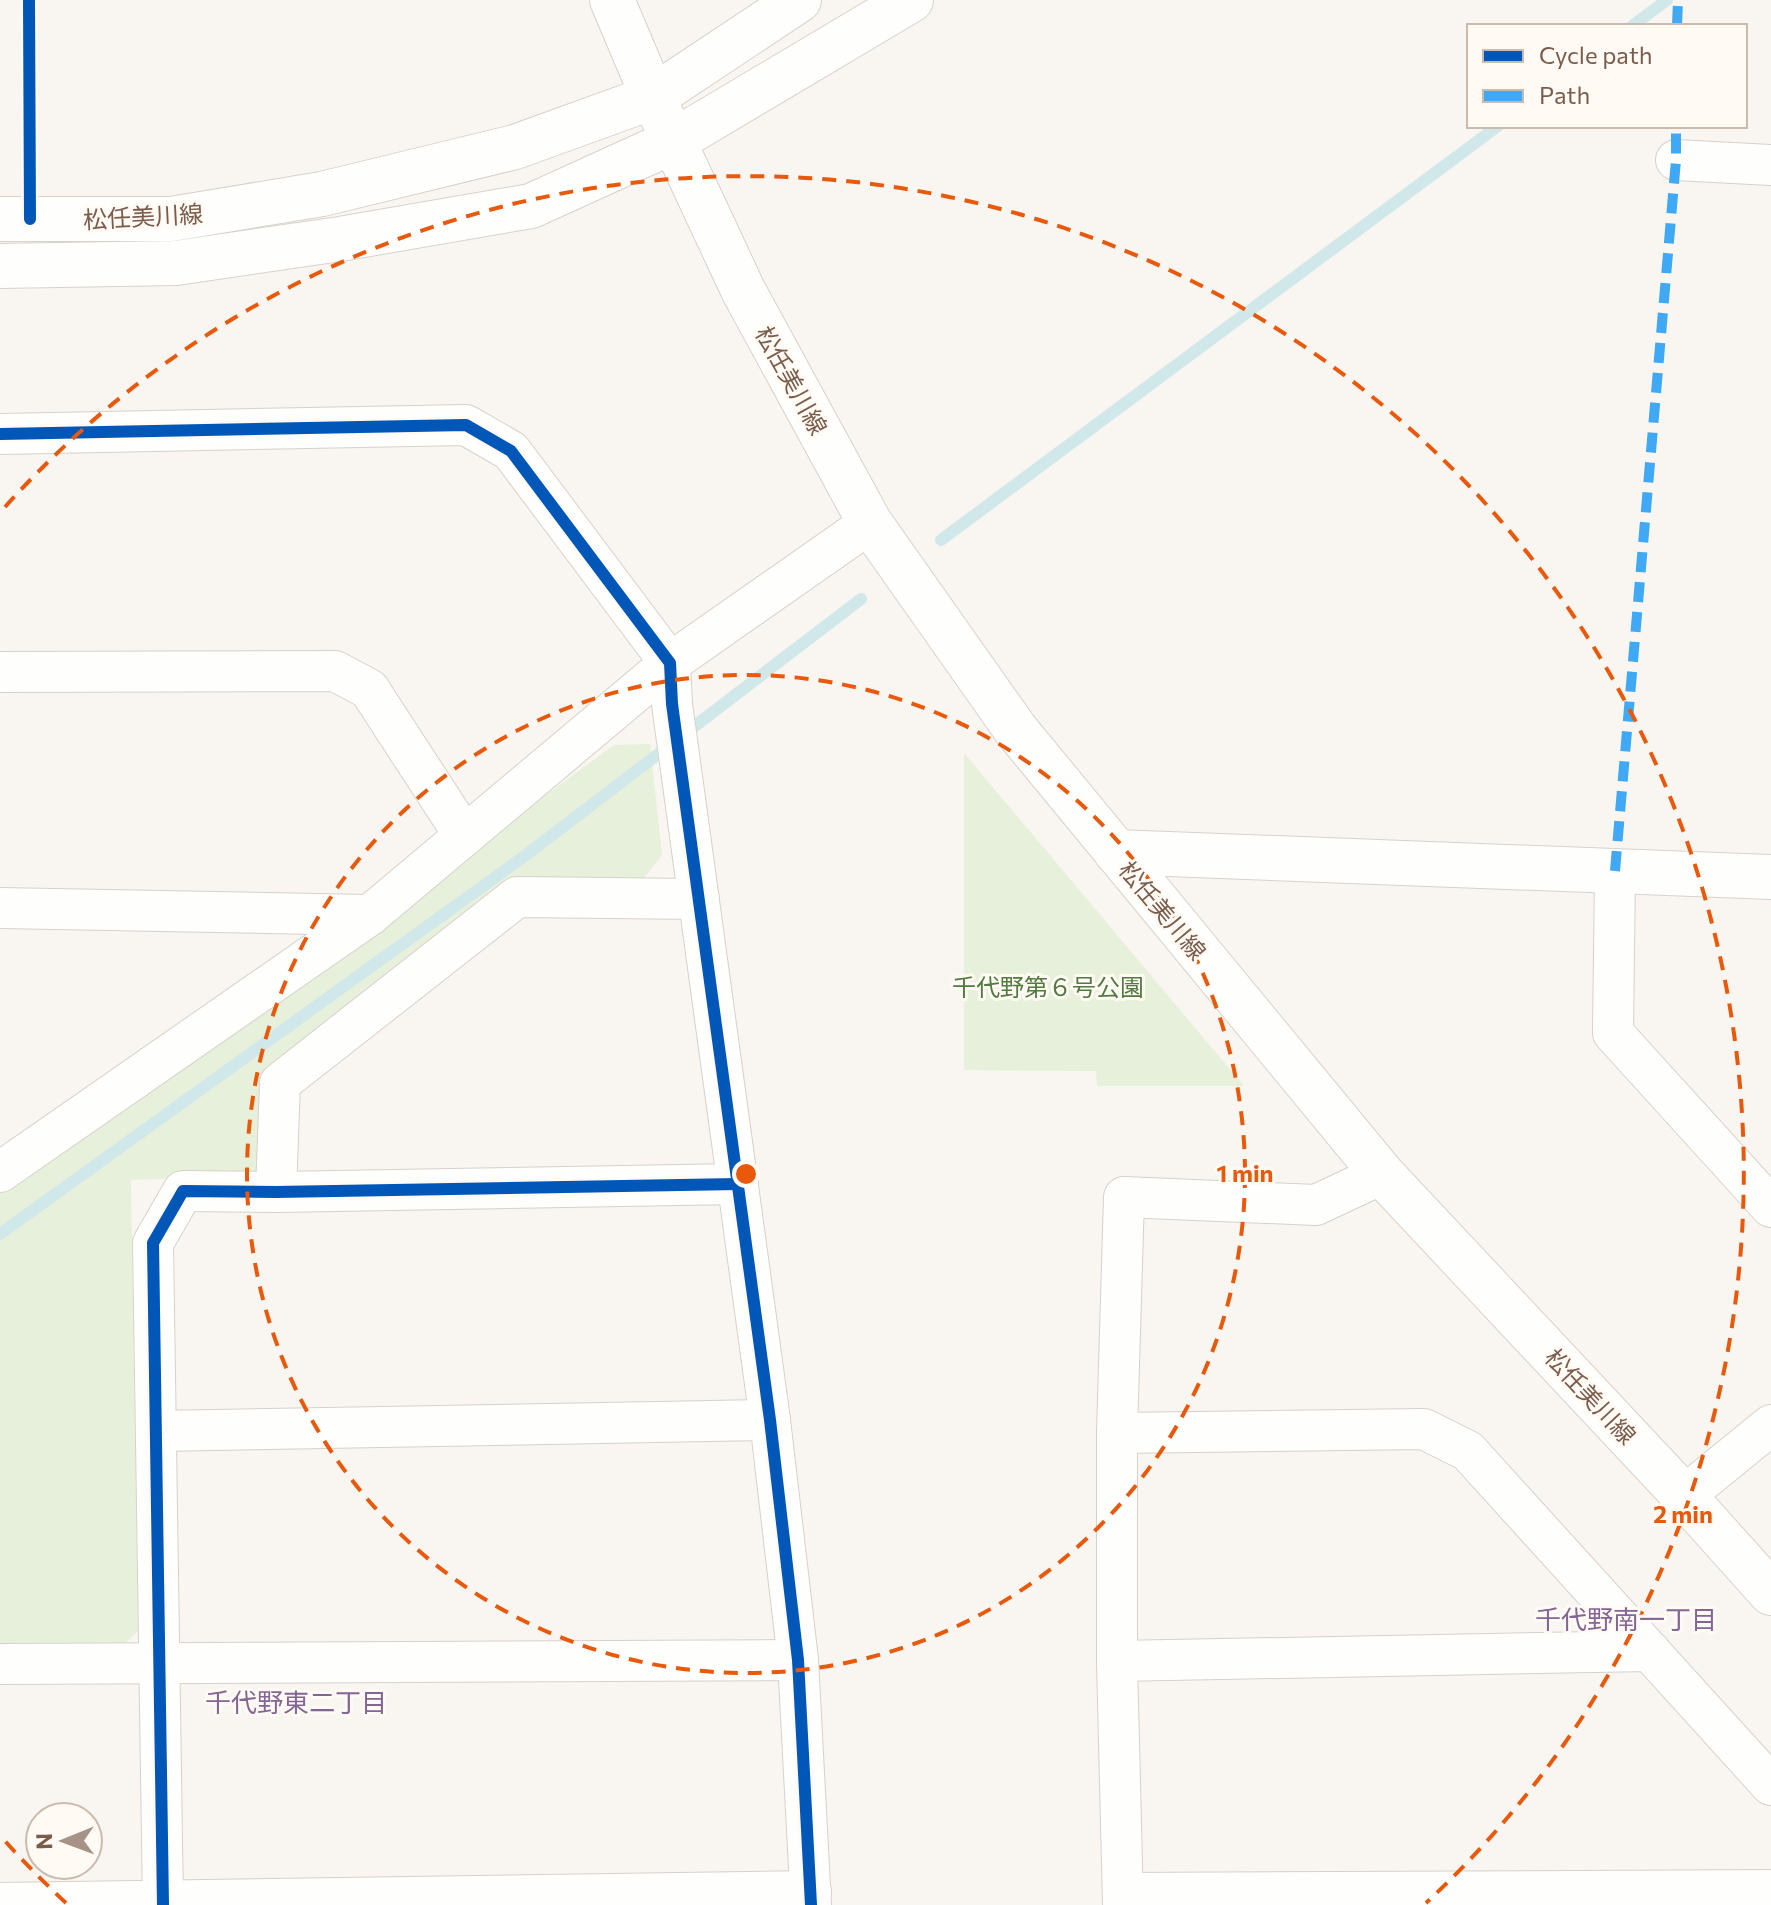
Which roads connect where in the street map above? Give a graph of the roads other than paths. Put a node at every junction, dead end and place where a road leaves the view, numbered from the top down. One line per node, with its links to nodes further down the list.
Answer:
1 (612, 0): 4 (main road)
2 (799, 0): 4 (main road)
3 (911, 0): 5 (main road)
4 (653, 97): 5 (main road, 松任美川線); 8 (main road, 松任美川線)
5 (674, 141): 9 (main road, 松任美川線); 11 (main road, 松任美川線)
6 (1676, 160): 7 (street)
7 (1771, 165)
8 (0, 219)
9 (0, 266)
10 (0, 434): 12 (street)
11 (870, 523): 12 (street); 15 (main road, 松任美川線)
12 (670, 663): 14 (street); 18 (street)
13 (0, 672): 14 (street)
14 (464, 835): 20 (street)
15 (1116, 852): 16 (main road); 22 (main road, 松任美川線)
16 (1615, 871): 17 (main road); 25 (street)
17 (1771, 877)
18 (699, 899): 23 (street); 24 (street)
19 (0, 908): 20 (street)
20 (370, 915): 21 (street)
21 (0, 1172)
22 (1382, 1174): 29 (street); 30 (main road, 松任美川線)
23 (738, 1184): 24 (street); 26 (street)
24 (276, 1192): 28 (street)
25 (1771, 1207)
26 (770, 1420): 28 (street); 33 (street)
27 (1771, 1425): 30 (street)
28 (158, 1431): 35 (street)
29 (1117, 1433): 32 (street); 34 (street)
30 (1684, 1496): 31 (main road, 松任美川線)
31 (1771, 1593)
32 (1650, 1651): 34 (street); 37 (street)
33 (798, 1660): 35 (street); 39 (street)
34 (1117, 1661): 40 (street)
35 (160, 1662): 36 (street); 42 (street)
36 (0, 1664)
37 (1771, 1785)
38 (1771, 1890): 40 (street)
39 (811, 1898): 42 (street)
40 (1123, 1899)
41 (0, 1903): 42 (street)
42 (163, 1903)

